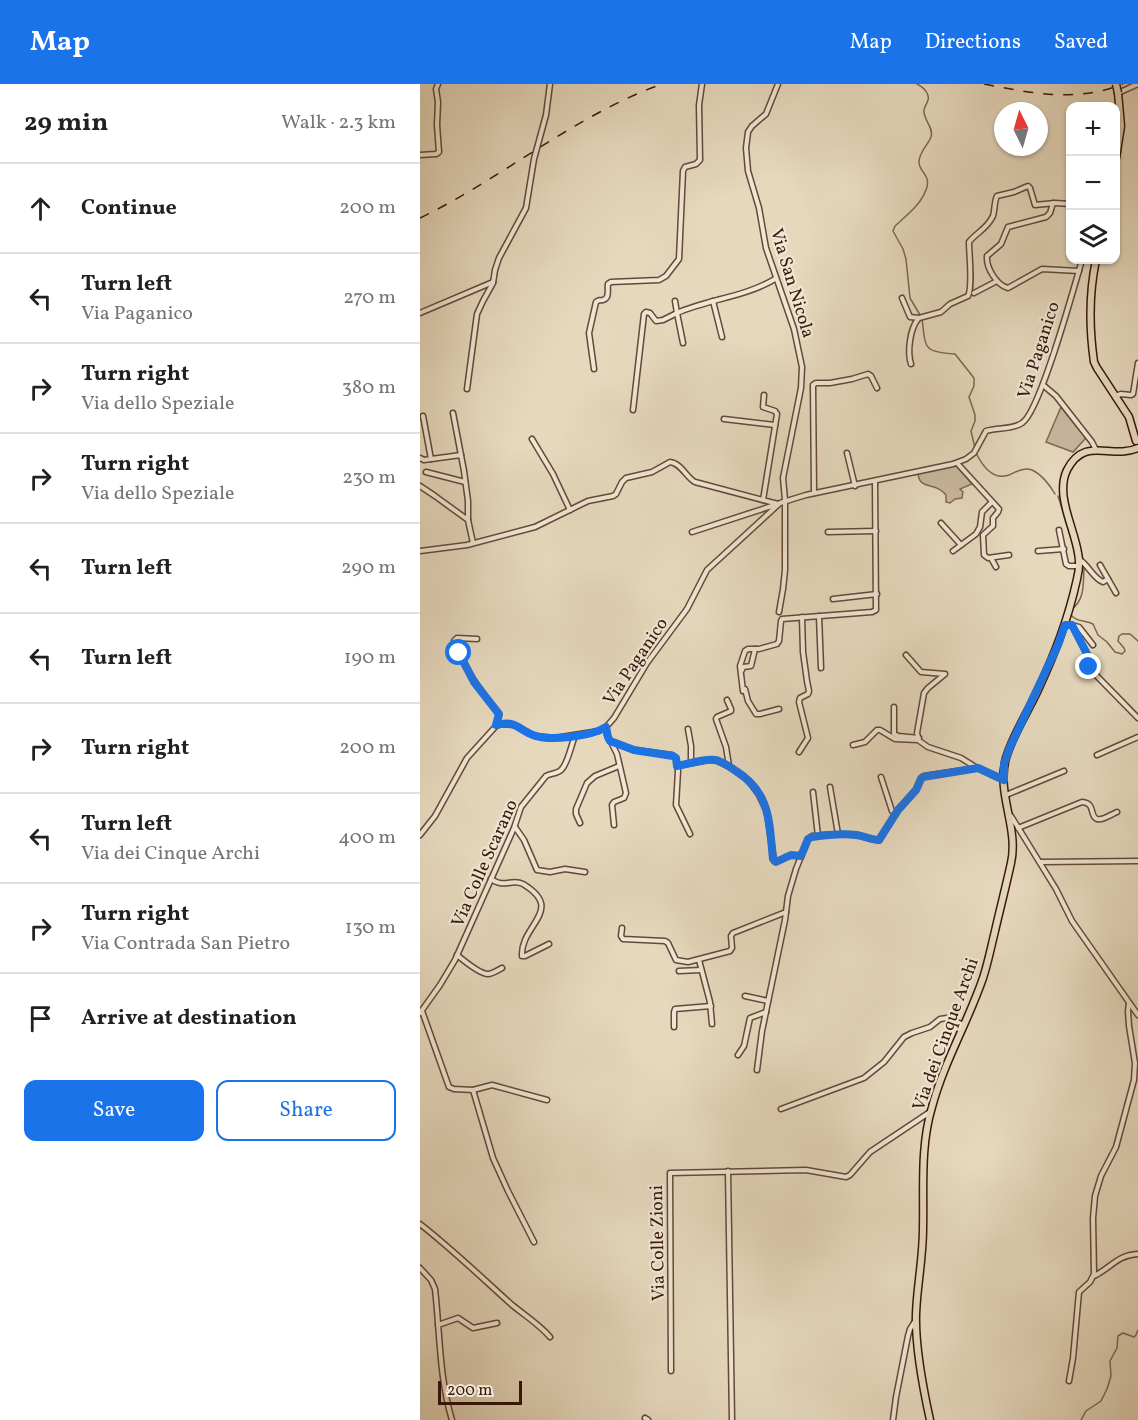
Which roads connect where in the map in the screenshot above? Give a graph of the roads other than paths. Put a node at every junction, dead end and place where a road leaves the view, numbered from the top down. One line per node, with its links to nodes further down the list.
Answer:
1 (438, 84): 8 (street)
2 (550, 84): 17 (street)
3 (702, 84): 29 (street)
4 (778, 84): 15 (street, Via San Nicola)
5 (1116, 84): 7 (main road, bridge)
6 (1138, 84): 7 (street)
7 (1118, 93): 9 (main road)
8 (420, 155)
9 (1116, 156)
10 (1053, 203): 11 (street); 16 (street); 24 (street)
11 (1066, 204)
12 (1081, 264): 14 (street, Via Paganico)
13 (1095, 264): 34 (main road)
14 (1079, 271): 16 (street, Via Paganico); 30 (street, Via Paganico)
15 (775, 279): 21 (street); 57 (street, Via San Nicola)
16 (997, 281): 18 (street, Via Paganico)
17 (494, 282): 22 (street); 32 (street)
18 (974, 293)
19 (902, 298): 24 (street)
20 (675, 301): 23 (street)
21 (713, 301): 23 (street); 25 (street)
22 (420, 313)
23 (677, 313): 26 (street); 35 (street)
24 (919, 318): 27 (street)
25 (722, 337)
26 (683, 343)
27 (911, 364)
28 (1138, 366): 34 (street)
29 (594, 369)
30 (1043, 384): 44 (street); 49 (street, Via Paganico)
31 (877, 388): 55 (street)
32 (467, 389)
33 (764, 395): 41 (street)
34 (1115, 396): 39 (main road)
35 (633, 410)
36 (453, 412): 46 (street)
37 (423, 416): 48 (street)
38 (724, 418): 41 (street)
39 (1130, 420): 40 (main road); 43 (main road)
40 (1138, 424)
41 (775, 425): 56 (street)
42 (532, 439): 60 (street)
43 (1137, 441): 44 (main road)
44 (1096, 450): 75 (main road, Via dei Cinque Archi)
45 (847, 453): 54 (street)
46 (461, 455): 48 (street); 51 (street)
47 (420, 458): 48 (street)
48 (430, 459)
49 (957, 463): 52 (street, Via Paganico); 58 (street)
50 (426, 472): 51 (street)
51 (465, 482): 61 (street)
52 (875, 482): 54 (street, Via Paganico); 64 (street)
53 (420, 486): 61 (street)
54 (855, 486): 55 (street, Via Paganico)
55 (814, 493): 57 (street, Via Paganico)
56 (763, 500): 59 (street); 60 (street)
57 (785, 500): 59 (street, Via Paganico); 84 (street)
58 (992, 502): 68 (street); 74 (street)
59 (778, 504): 65 (street, Via Paganico); 99 (street, Via Paganico)
60 (570, 510): 67 (street)
61 (468, 520): 67 (street)
62 (941, 523): 68 (street)
63 (1059, 530): 69 (street)
64 (876, 531): 66 (street); 82 (street)
65 (692, 532)
66 (828, 532)
67 (473, 543): 70 (street)
68 (961, 545): 71 (street)
69 (1064, 549): 72 (street); 75 (street)
70 (420, 550)
71 (953, 551)
72 (1038, 551)
73 (1009, 555): 74 (street)
74 (991, 558): 77 (street)
75 (1079, 562): 79 (street); 87 (main road, Via dei Cinque Archi)
76 (1100, 565): 78 (street)
77 (996, 567)
78 (1104, 572): 79 (street); 80 (street)
79 (1096, 576): 80 (street)
80 (1108, 579): 81 (street)
81 (1116, 592)
82 (877, 594): 83 (street); 85 (street)
83 (833, 598)
84 (779, 612)
85 (819, 616): 86 (street); 92 (street)
86 (802, 617): 90 (street); 107 (street)
87 (1069, 625): 89 (street); 97 (street); 116 (main road, Via dei Cinque Archi)
88 (477, 639): 98 (street)
89 (1093, 645)
90 (755, 649): 93 (street); 96 (street)
91 (906, 655): 103 (street)
92 (821, 668)
93 (743, 692)
94 (727, 700): 112 (street)
95 (894, 707): 103 (street)
96 (779, 710)
97 (1138, 718)
98 (496, 725): 101 (street, Via Paganico); 129 (street)
99 (606, 727): 101 (street, Via Paganico); 104 (street)
100 (688, 729): 109 (street)
101 (576, 735): 125 (street, Via Colle Scarano)
102 (1138, 736): 108 (street)
103 (918, 737): 106 (street)
104 (610, 741): 110 (street); 111 (street)
105 (853, 745): 106 (street)
106 (931, 748): 113 (street)
107 (799, 752)
108 (1097, 755)
109 (691, 763): 111 (street); 112 (street)
110 (619, 766): 123 (street); 124 (street)
111 (677, 766): 127 (street)
112 (730, 767): 131 (street)
113 (978, 768): 116 (street); 121 (street)
114 (1064, 771): 119 (street)
115 (881, 777): 121 (street)
116 (1004, 780): 119 (main road, Via dei Cinque Archi)
117 (830, 787): 128 (street)
118 (813, 792): 130 (street)
119 (1006, 795): 122 (main road, Via dei Cinque Archi)
120 (1116, 812): 126 (street)
121 (896, 813): 128 (street)
122 (1009, 813): 126 (street); 152 (main road, Via dei Cinque Archi)
123 (580, 823)
124 (614, 825)
125 (515, 826): 134 (street); 135 (street, Via Colle Scarano)
126 (1018, 828): 133 (street)
127 (690, 834)
128 (838, 834): 130 (street)
129 (420, 835)
130 (818, 836): 131 (street)
131 (801, 856): 136 (street)
132 (1138, 861): 133 (street)
133 (1040, 862): 146 (street)
134 (585, 872)
135 (491, 879): 138 (street); 139 (street, Via Colle Scarano)
136 (786, 912): 140 (street); 145 (street)
137 (622, 928): 140 (street)
138 (549, 944)
139 (457, 955): 141 (street); 148 (street, Via Colle Scarano)
140 (699, 960): 142 (street)
141 (502, 968)
142 (701, 970): 143 (street); 147 (street)
143 (679, 971)
144 (745, 996): 145 (street)
145 (768, 1001): 149 (street)
146 (1129, 1003): 150 (street); 165 (street)
147 (711, 1006): 151 (street); 153 (street)
148 (421, 1011): 156 (street, Via Colle Scarano)
149 (766, 1012): 154 (street); 155 (street)
150 (1138, 1015)
151 (712, 1024)
152 (964, 1024): 158 (street); 159 (main road, Via dei Cinque Archi)
153 (674, 1027)
154 (738, 1055)
155 (757, 1070)
156 (473, 1090): 157 (street); 162 (street)
157 (547, 1100)
158 (782, 1109)
159 (930, 1112): 160 (street, Via Colle Zioni); 166 (main road, Via dei Cinque Archi)
160 (728, 1171): 170 (street, Via Colle Zioni); 173 (street)
161 (420, 1224): 169 (street)
162 (534, 1242)
163 (1138, 1254): 165 (street)
164 (420, 1268): 168 (street)
165 (1093, 1276): 171 (street)
166 (916, 1320): 174 (street); 175 (main road, Via dei Cinque Archi)
167 (497, 1323): 168 (street)
168 (438, 1325): 172 (street)
169 (550, 1337)
170 (671, 1371)
171 (1069, 1381)
172 (452, 1420)
173 (732, 1420)
174 (892, 1420)
175 (930, 1420)

